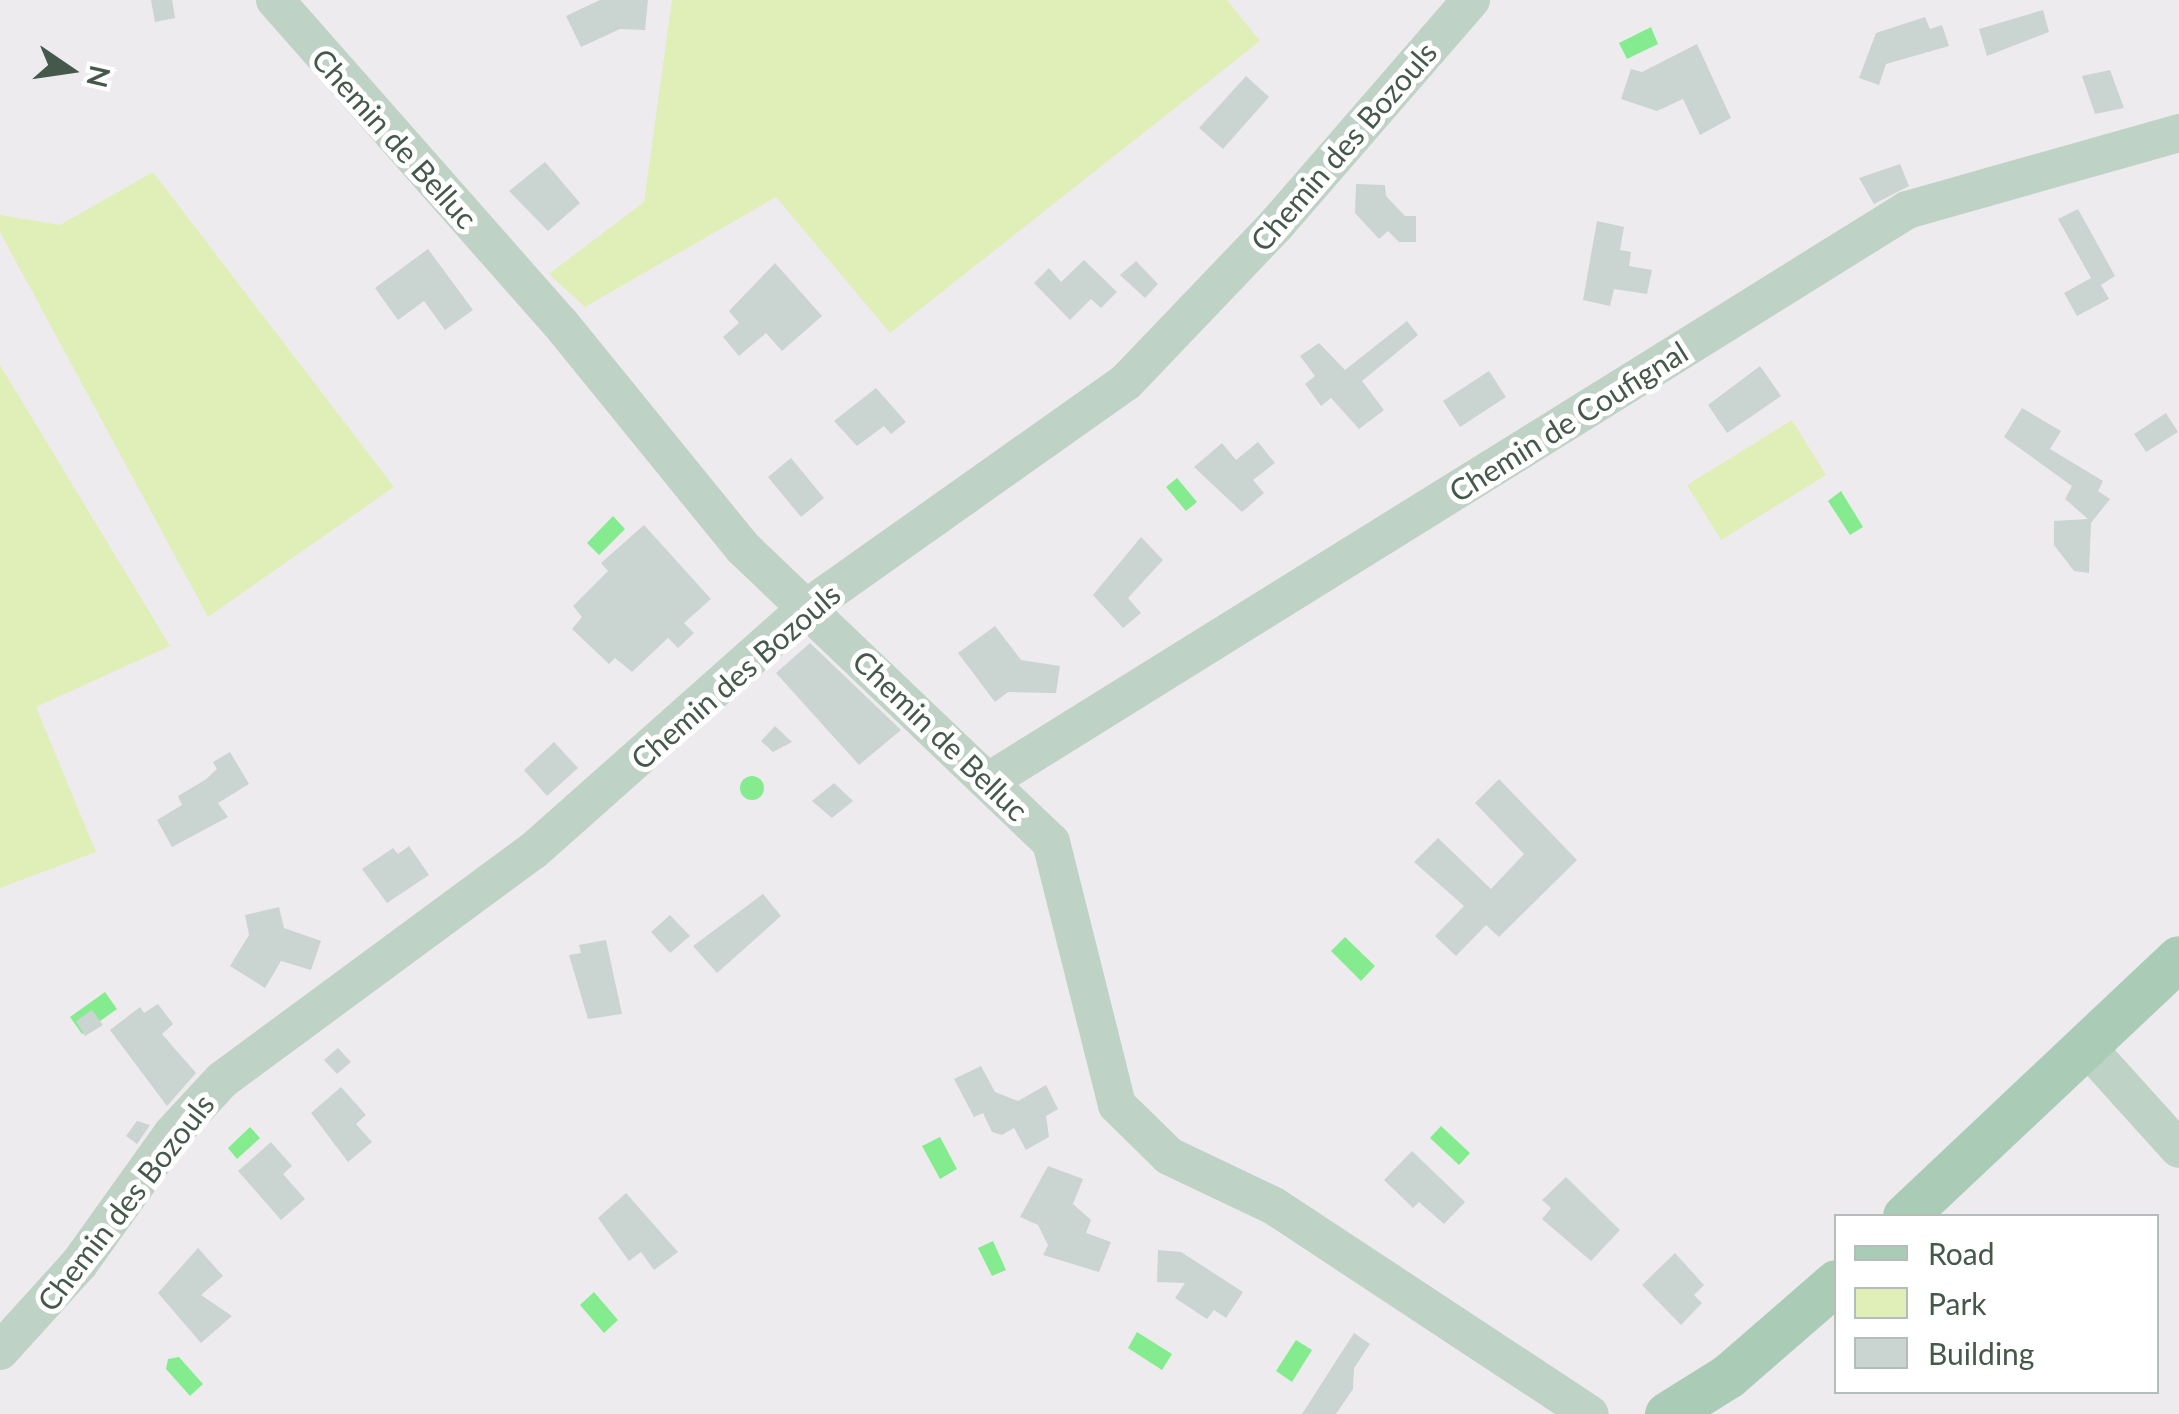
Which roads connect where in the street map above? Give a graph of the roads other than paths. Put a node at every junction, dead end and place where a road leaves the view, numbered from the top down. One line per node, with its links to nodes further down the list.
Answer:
1 (275, 0): 4 (street, Chemin de Belluc)
2 (1471, 0): 4 (street, Chemin des Bozouls)
3 (2179, 134): 5 (street, Chemin de Coufignal)
4 (808, 607): 5 (street, Chemin de Belluc); 11 (street, Chemin des Bozouls)
5 (989, 781): 12 (street, Chemin de Belluc)
6 (2179, 958): 7 (main road)
7 (2085, 1045): 8 (street); 9 (main road)
8 (2179, 1149)
9 (1907, 1214)
10 (1834, 1284): 13 (main road)
11 (0, 1350)
12 (1590, 1414)
13 (1667, 1414)

